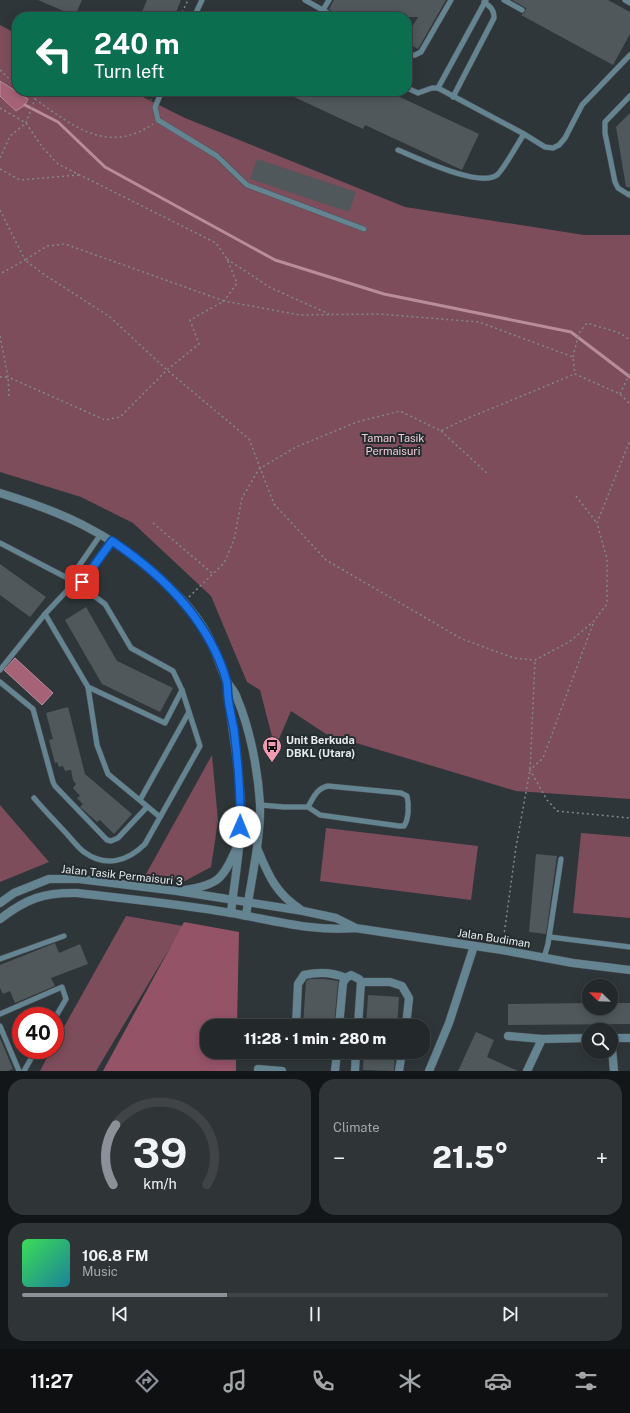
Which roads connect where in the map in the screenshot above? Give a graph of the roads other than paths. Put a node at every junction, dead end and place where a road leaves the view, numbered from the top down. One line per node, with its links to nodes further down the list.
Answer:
1 (202, 0): 11 (lane)
2 (305, 0): 9 (lane)
3 (329, 0): 9 (lane)
4 (451, 0): 13 (lane)
5 (504, 0): 10 (lane)
6 (625, 0): 8 (lane)
7 (485, 1): 15 (lane); 19 (lane)
8 (630, 2)
9 (323, 10): 12 (lane)
10 (522, 10)
11 (196, 12)
12 (326, 12)
13 (412, 55)
14 (630, 55): 20 (lane)
15 (438, 88): 16 (lane); 19 (lane)
16 (412, 90)
17 (160, 96): 23 (lane)
18 (630, 96): 22 (lane)
19 (453, 97): 20 (lane)
20 (524, 134): 21 (lane)
21 (398, 150)
22 (630, 194)
23 (364, 229)
24 (0, 493): 25 (street)
25 (101, 534): 26 (street); 28 (lane)
26 (112, 541): 28 (lane); 31 (street)
27 (0, 543): 28 (lane)
28 (75, 582): 29 (lane); 34 (lane)
29 (45, 614): 30 (lane); 33 (lane)
30 (0, 670)
31 (227, 681): 38 (street); 42 (street)
32 (0, 682): 39 (lane)
33 (88, 687): 34 (lane); 37 (lane)
34 (182, 690): 35 (lane)
35 (189, 712): 37 (lane); 41 (lane)
36 (34, 798): 41 (lane)
37 (140, 800): 39 (lane)
38 (260, 805): 40 (lane); 43 (street)
39 (147, 806): 41 (lane)
40 (308, 807): 40 (lane)
41 (160, 817)
42 (240, 839): 45 (street); 46 (street)
43 (256, 847): 47 (street); 49 (street)
44 (562, 859): 55 (lane)
45 (177, 892): 46 (street, Jalan Tasik Permaisuri 3); 48 (street, Jalan Tasik Permaisuri 3)
46 (232, 900): 47 (street, Jalan Tasik Permaisuri 3); 50 (street)
47 (248, 902): 49 (street, Jalan Budiman); 51 (street)
48 (0, 903)
49 (303, 911): 53 (street, Jalan Budiman)
50 (230, 913): 51 (street, Jalan Tasik Permaisuri 3); 52 (street, Jalan Tasik Permaisuri 3)
51 (246, 916): 53 (street, Jalan Budiman)
52 (0, 918)
53 (355, 928): 56 (street, Jalan Budiman)
54 (64, 936): 59 (lane)
55 (550, 937): 57 (lane); 58 (lane)
56 (474, 946): 58 (street, Jalan Budiman); 90 (street)
57 (630, 947)
58 (544, 958): 60 (street, Jalan Budiman)
59 (0, 959)
60 (630, 970)
61 (346, 978): 62 (street); 67 (street); 68 (street)
62 (361, 982): 69 (street); 70 (street)
63 (16, 1007): 64 (lane)
64 (61, 1007)
65 (12, 1009): 66 (lane)
66 (0, 1014)
67 (296, 1019)
68 (340, 1019)
69 (358, 1019)
70 (407, 1019)
71 (0, 1026): 72 (lane)
72 (2, 1036): 84 (lane)
73 (508, 1036): 77 (street)
74 (582, 1038): 77 (street)
75 (618, 1038): 76 (street)
76 (630, 1038)
77 (542, 1039): 91 (street)
78 (31, 1059): 85 (lane)
79 (336, 1059): 87 (street)
80 (356, 1059): 88 (street)
81 (401, 1059): 89 (street)
82 (613, 1059): 92 (street)
83 (258, 1069): 86 (street)
84 (19, 1071)
85 (24, 1071)
86 (282, 1071)
87 (335, 1071)
88 (355, 1071)
89 (399, 1071)
90 (429, 1071)
91 (527, 1071)
92 (614, 1071)

